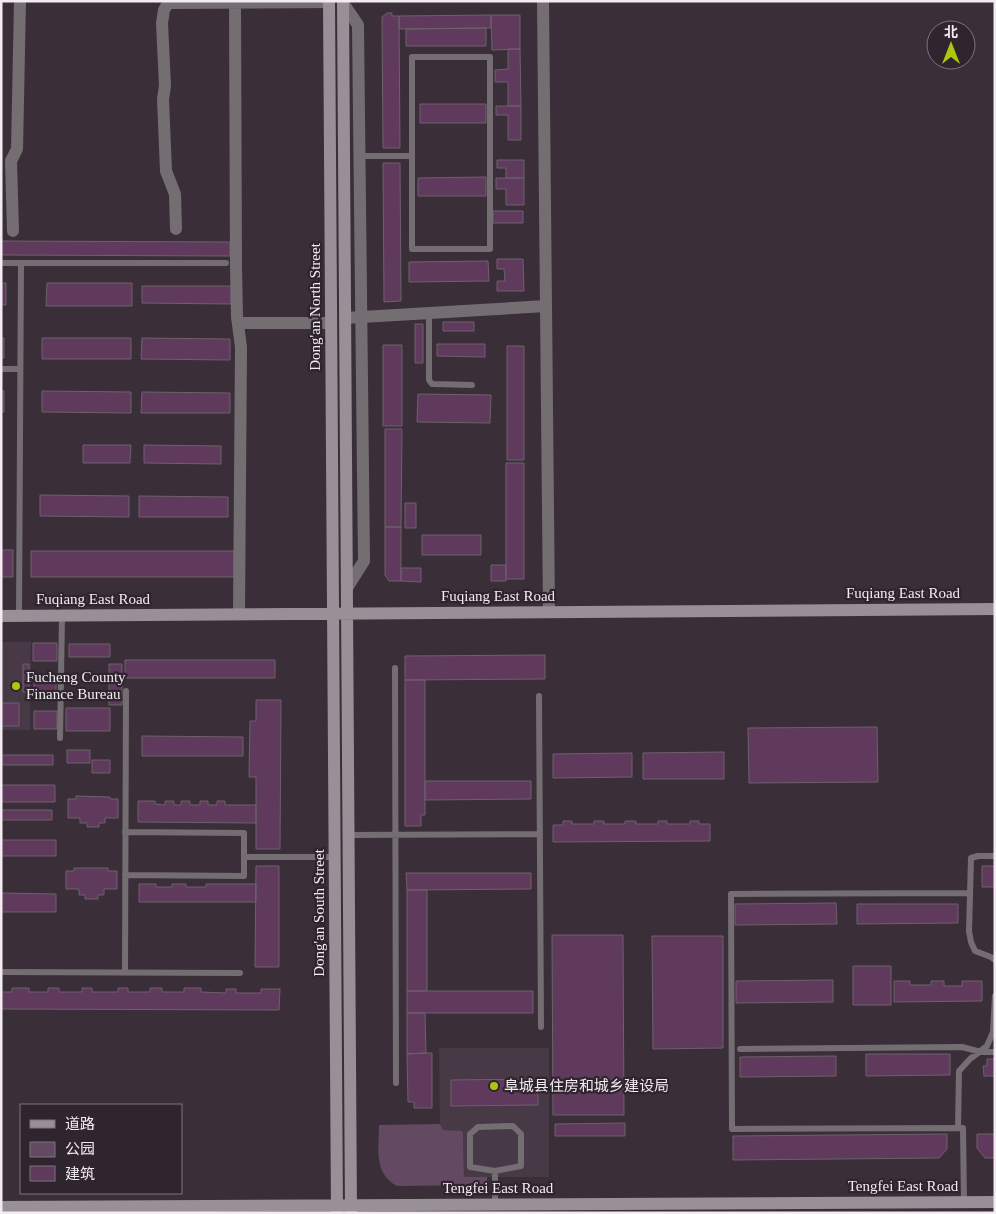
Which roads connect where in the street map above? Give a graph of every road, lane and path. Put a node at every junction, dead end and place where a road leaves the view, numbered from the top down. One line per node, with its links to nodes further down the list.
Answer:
1 (20, 1): 9 (street)
2 (329, 1): 4 (street); 18 (main road, Dong'an North Street)
3 (543, 1): 13 (street)
4 (236, 2): 8 (street); 17 (street)
5 (343, 2): 6 (street); 16 (main road, Dong'an North Street)
6 (359, 156): 7 (lane); 15 (street)
7 (412, 156): 7 (lane)
8 (176, 229)
9 (12, 232)
10 (1, 263): 11 (lane)
11 (21, 263): 12 (lane); 20 (lane)
12 (226, 263)
13 (546, 306): 14 (street); 24 (street)
14 (429, 313): 15 (street); 21 (lane)
15 (361, 317): 16 (street); 22 (street)
16 (345, 318): 22 (main road, Dong'an North Street)
17 (238, 323): 18 (street); 25 (street)
18 (331, 323): 26 (main road, Dong'an North Street)
19 (1, 368): 20 (lane)
20 (20, 369): 29 (lane)
21 (472, 384)
22 (347, 588): 27 (main road, Dong'an North Street)
23 (995, 609): 24 (main road, Fuqiang East Road)
24 (549, 612): 27 (main road, Fuqiang East Road)
25 (239, 614): 26 (main road, Fuqiang East Road); 30 (main road, Fuqiang East Road)
26 (333, 614): 27 (main road, Fuqiang East Road); 41 (main road, Dong'an South Street)
27 (347, 614): 37 (main road, Dong'an South Street)
28 (1, 616): 29 (main road, Fuqiang East Road)
29 (19, 616): 30 (main road, Fuqiang East Road)
30 (62, 616): 34 (lane)
31 (394, 668): 38 (lane)
32 (126, 691): 35 (lane)
33 (539, 696): 36 (lane)
34 (60, 738)
35 (125, 832): 40 (lane); 42 (lane)
36 (540, 834): 38 (lane); 49 (lane)
37 (349, 835): 38 (lane); 61 (main road, Dong'an South Street)
38 (395, 835): 53 (lane)
39 (995, 856): 43 (lane)
40 (244, 857): 41 (lane); 42 (lane)
41 (335, 858): 60 (main road, Dong'an South Street)
42 (125, 875): 46 (lane)
43 (970, 893): 44 (lane); 54 (lane)
44 (995, 960)
45 (1, 972): 46 (lane)
46 (125, 972): 47 (lane)
47 (240, 973)
48 (995, 996): 51 (lane)
49 (541, 1028)
50 (740, 1049): 51 (lane)
51 (981, 1052): 52 (lane); 54 (lane)
52 (995, 1052)
53 (396, 1083)
54 (958, 1128): 56 (lane)
55 (495, 1170): 55 (lane); 58 (lane)
56 (964, 1202): 57 (main road, Tengfei East Road); 58 (main road, Tengfei East Road)
57 (995, 1202)
58 (495, 1204): 61 (main road, Tengfei East Road)
59 (1, 1207): 60 (main road, Tengfei East Road)
60 (337, 1209): 61 (main road, Tengfei East Road)
61 (351, 1209)

